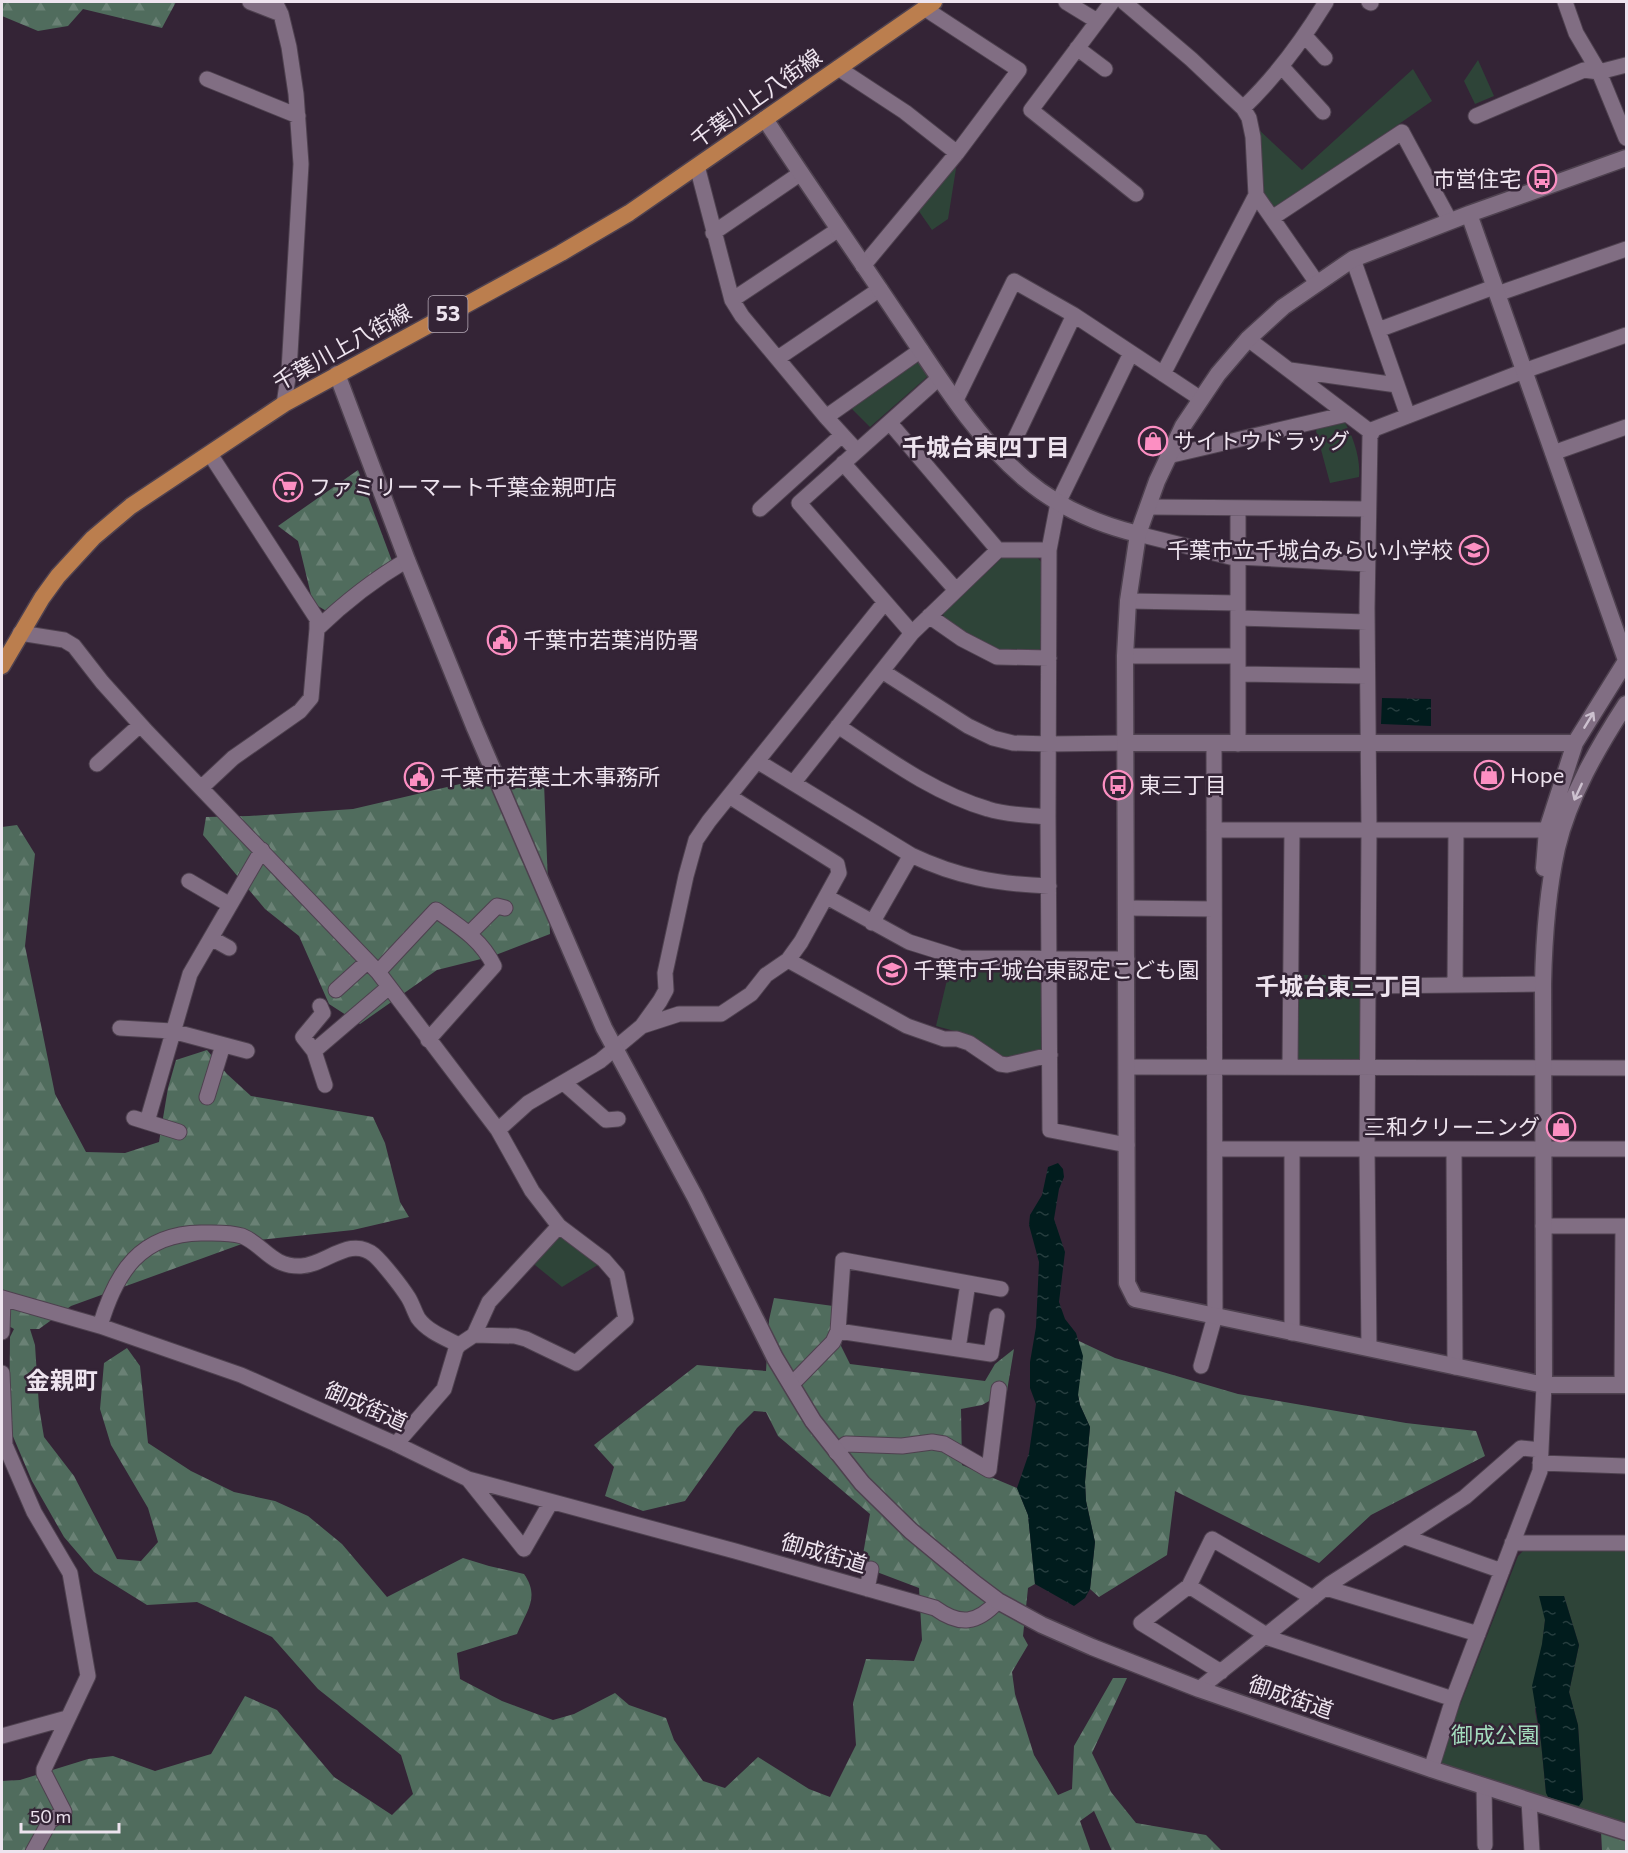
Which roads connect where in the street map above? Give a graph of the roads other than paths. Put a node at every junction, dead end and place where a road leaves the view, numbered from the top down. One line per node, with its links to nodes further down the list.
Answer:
1 (250, 2): 8 (street)
2 (1066, 2): 9 (street)
3 (1112, 2): 9 (street)
4 (1124, 2): 19 (street)
5 (1326, 2): 10 (street)
6 (1565, 2): 17 (street)
7 (929, 5): 15 (main road, 千葉川上八街線 / 53); 25 (street)
8 (278, 8): 21 (street)
9 (1097, 21): 11 (street)
10 (1305, 36): 12 (street); 14 (street)
11 (1077, 48): 16 (street); 29 (street)
12 (1325, 58)
13 (1626, 65): 17 (street)
14 (1282, 67): 19 (street); 20 (street)
15 (838, 68): 23 (main road, 千葉川上八街線 / 53); 25 (street)
16 (1105, 69)
17 (1599, 72): 22 (street); 24 (street)
18 (207, 79): 21 (street)
19 (1243, 108): 30 (street)
20 (1323, 112)
21 (298, 116): 58 (street)
22 (1476, 116)
23 (765, 119): 27 (main road, 千葉川上八街線 / 53); 28 (street)
24 (1626, 138)
25 (957, 153): 38 (street)
26 (1626, 158): 31 (street)
27 (697, 166): 35 (street); 52 (main road, 千葉川上八街線 / 53)
28 (801, 173): 34 (street); 35 (street)
29 (1136, 194)
30 (1256, 195): 32 (street); 53 (street)
31 (1469, 214): 33 (street); 41 (street)
32 (1272, 218): 33 (street); 39 (street)
33 (1450, 221): 37 (street)
34 (839, 229): 38 (street); 42 (street)
35 (713, 233): 42 (street)
36 (1626, 249): 41 (street)
37 (1353, 259): 39 (street); 44 (street)
38 (863, 266): 40 (street)
39 (1317, 283): 46 (street)
40 (880, 289): 47 (street); 49 (street)
41 (1496, 291): 44 (street); 51 (street)
42 (732, 300): 49 (street)
43 (1074, 315): 48 (street); 57 (street); 70 (street)
44 (1378, 330): 55 (street)
45 (1626, 334): 51 (street)
46 (1248, 339): 50 (street); 56 (street)
47 (921, 350): 54 (street); 61 (street)
48 (1131, 353): 53 (street); 72 (street)
49 (778, 358): 61 (street)
50 (1288, 370): 55 (street); 59 (street)
51 (1524, 371): 60 (street); 68 (street)
52 (337, 374): 58 (main road, 千葉川上八街線 / 53); 81 (street)
53 (1163, 374): 56 (street)
54 (939, 378): 57 (street); 62 (street)
55 (1397, 385): 60 (street)
56 (1201, 399): 69 (street)
57 (956, 400): 70 (street)
58 (284, 404): 67 (main road, 千葉川上八街線 / 53)
59 (1347, 414): 64 (street); 69 (street)
60 (1408, 416): 64 (street)
61 (826, 417): 65 (street)
62 (890, 423): 66 (street); 78 (street)
63 (1626, 427): 68 (street)
64 (1372, 432): 76 (street)
65 (842, 435): 66 (street); 75 (street)
66 (857, 451): 71 (street)
67 (210, 453): 89 (street); 91 (main road, 千葉川上八街線 / 53)
68 (1553, 453): 95 (street)
69 (1168, 456): 73 (street)
70 (1005, 460): 72 (street)
71 (843, 463): 83 (street); 85 (street)
72 (1059, 503): 77 (street); 79 (street)
73 (1149, 507): 74 (street); 77 (street)
74 (1238, 508): 76 (street); 80 (street)
75 (760, 509)
76 (1368, 509): 82 (street)
77 (1138, 534): 80 (street); 84 (street)
78 (998, 550): 79 (street); 83 (street)
79 (1049, 550): 94 (street)
80 (1238, 558): 82 (street); 86 (street)
81 (406, 560): 89 (street); 149 (street)
82 (1367, 564): 88 (street)
83 (956, 590): 87 (street)
84 (1128, 601): 86 (street); 92 (street)
85 (885, 602): 90 (street); 109 (street)
86 (1238, 610): 88 (street); 93 (street)
87 (929, 616): 90 (street); 94 (street)
88 (1367, 622): 99 (street)
89 (317, 629): 112 (street)
90 (912, 633): 97 (street)
91 (12, 641): 96 (main road, 千葉川上八街線 / 53); 101 (street)
92 (1125, 656): 93 (street); 103 (street)
93 (1238, 656): 98 (street)
94 (1049, 658): 106 (street)
95 (1626, 660): 105 (street, one-way to 95)
96 (2, 666)
97 (882, 671): 102 (street); 106 (street)
98 (1238, 674): 99 (street); 108 (street)
99 (1367, 676): 104 (street)
100 (1626, 704): 132 (street, one-way to 132)
101 (140, 724): 110 (street); 112 (street)
102 (838, 726): 111 (street); 114 (street)
103 (1127, 743): 106 (street); 107 (street); 127 (street)
104 (1368, 743): 105 (street); 108 (street); 117 (street)
105 (1575, 743): 118 (street)
106 (1049, 744): 114 (street)
107 (1214, 744): 108 (street); 115 (street)
108 (1238, 744)
109 (758, 761): 111 (street); 113 (street)
110 (97, 764)
111 (794, 782): 121 (street)
112 (201, 788): 120 (street)
113 (729, 796): 124 (street); 144 (street)
114 (1048, 817): 123 (street)
115 (1214, 830): 116 (street); 128 (street)
116 (1292, 830): 117 (street); 154 (street)
117 (1369, 830): 119 (street); 140 (street)
118 (1547, 830): 119 (street); 132 (street)
119 (1455, 831): 139 (street)
120 (262, 850): 125 (street); 137 (street)
121 (911, 855): 123 (street); 129 (street)
122 (189, 881): 125 (street)
123 (1049, 886): 136 (street)
124 (827, 897): 129 (street); 135 (street)
125 (230, 905): 131 (street)
126 (505, 908): 130 (street)
127 (1127, 908): 128 (street); 134 (street)
128 (1214, 909): 155 (street)
129 (872, 923): 136 (street)
130 (470, 933): 137 (street); 147 (street)
131 (211, 938): 133 (street); 146 (street)
132 (1544, 938): 138 (street)
133 (229, 948)
134 (1127, 959): 136 (street); 153 (street)
135 (788, 960): 144 (street); 152 (street)
136 (1050, 960): 152 (street)
137 (373, 967): 141 (street); 142 (street)
138 (1543, 984): 139 (street); 157 (street)
139 (1455, 985): 140 (street)
140 (1369, 986): 156 (street)
141 (389, 987): 147 (street); 151 (street)
142 (336, 990)
143 (320, 1006): 151 (street)
144 (642, 1026): 149 (street)
145 (120, 1028): 146 (street)
146 (172, 1031): 148 (street); 164 (street)
147 (428, 1040): 163 (street)
148 (223, 1045): 150 (street); 161 (street)
149 (615, 1048): 159 (street); 192 (street)
150 (247, 1051)
151 (314, 1051): 160 (street)
152 (1050, 1054): 165 (street)
153 (1128, 1067): 155 (street); 165 (street)
154 (1290, 1067): 155 (street); 156 (street)
155 (1215, 1068): 166 (street)
156 (1369, 1068): 157 (street); 167 (street)
157 (1544, 1068): 158 (street); 168 (street)
158 (1626, 1068)
159 (564, 1083): 162 (street); 163 (street)
160 (325, 1085)
161 (207, 1097)
162 (618, 1119)
163 (498, 1130): 172 (street)
164 (179, 1132)
165 (1127, 1145): 180 (street)
166 (1215, 1149): 170 (street); 180 (street)
167 (1367, 1149): 170 (street); 171 (street); 187 (street)
168 (1545, 1149): 169 (street); 171 (street); 173 (street)
169 (1626, 1149)
170 (1292, 1150): 184 (street)
171 (1454, 1150): 190 (street)
172 (559, 1226): 185 (street); 185 (street)
173 (1543, 1226): 174 (street); 193 (street)
174 (1624, 1226): 178 (street)
175 (968, 1283): 176 (street); 182 (street); 188 (street)
176 (1001, 1289)
177 (2, 1299): 181 (street, 御成街道); 183 (street)
178 (1624, 1304): 194 (street)
179 (997, 1316): 188 (street)
180 (1215, 1316): 184 (street); 189 (street)
181 (100, 1326): 186 (street); 196 (street, 御成街道)
182 (838, 1330): 188 (street); 192 (street)
183 (2, 1332)
184 (1292, 1333): 187 (street)
185 (474, 1335): 186 (street)
186 (459, 1345): 196 (street)
187 (1370, 1348): 190 (street)
188 (958, 1349)
189 (1201, 1366)
190 (1455, 1367): 193 (street)
191 (2, 1373): 217 (street)
192 (790, 1385): 197 (street)
193 (1544, 1385): 194 (street); 198 (street)
194 (1624, 1385)
195 (999, 1389): 197 (street)
196 (396, 1444): 200 (street, 御成街道)
197 (836, 1452): 211 (street)
198 (1541, 1456): 199 (street); 202 (street); 203 (street)
199 (1626, 1466)
200 (468, 1479): 201 (street, 御成街道); 201 (street)
201 (551, 1502): 209 (street, 御成街道)
202 (1405, 1537): 206 (street); 208 (street)
203 (1512, 1543): 204 (street); 206 (street)
204 (1626, 1543)
205 (871, 1569): 209 (street)
206 (1502, 1571): 212 (street)
207 (1189, 1586): 210 (street); 213 (street); 214 (street)
208 (1326, 1588): 210 (street); 212 (street)
209 (867, 1589): 211 (street, 御成街道)
210 (1313, 1598): 213 (street)
211 (998, 1601): 215 (street, 御成街道)
212 (1478, 1634): 216 (street)
213 (1267, 1637): 214 (street); 216 (street)
214 (1221, 1672): 215 (street)
215 (1200, 1689): 219 (street, 御成街道)
216 (1454, 1699): 219 (street)
217 (67, 1718): 218 (street); 224 (street)
218 (2, 1736)
219 (1431, 1769): 220 (street, 御成街道)
220 (1484, 1786): 221 (street, 御成街道); 223 (street)
221 (1529, 1801): 222 (street, 御成街道); 225 (street)
222 (1626, 1832)
223 (1485, 1845)
224 (33, 1851)
225 (1532, 1851)

